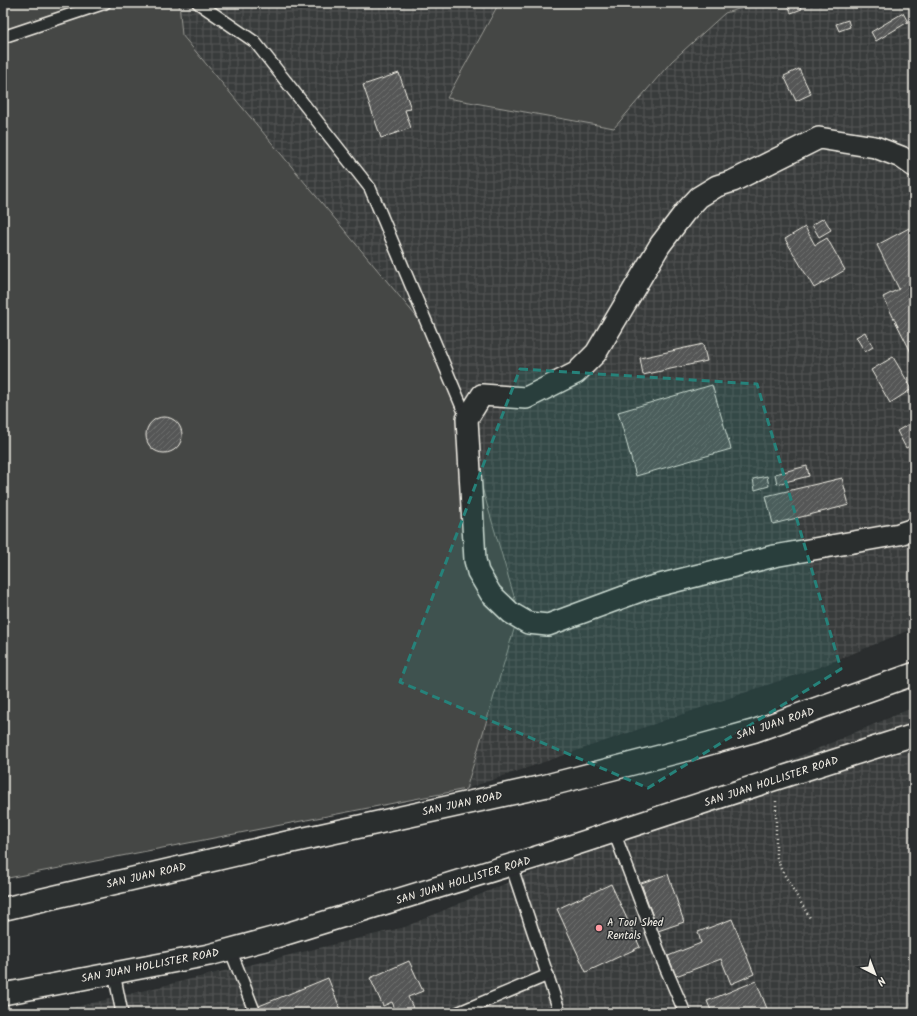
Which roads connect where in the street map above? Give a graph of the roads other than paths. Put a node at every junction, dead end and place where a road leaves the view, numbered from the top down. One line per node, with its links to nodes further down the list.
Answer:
1 (105, 3): 3 (lane)
2 (198, 3): 5 (lane)
3 (3, 37)
4 (914, 166): 5 (street)
5 (467, 419): 6 (street)
6 (914, 529)
7 (914, 674): 11 (main road, SAN JUAN ROAD)
8 (914, 736): 9 (street, SAN JUAN HOLLISTER ROAD)
9 (614, 832): 10 (street, SAN JUAN HOLLISTER ROAD); 20 (lane)
10 (511, 865): 12 (street, SAN JUAN HOLLISTER ROAD); 14 (lane)
11 (3, 909)
12 (230, 949): 13 (street, SAN JUAN HOLLISTER ROAD); 17 (lane)
13 (114, 973): 15 (street, SAN JUAN HOLLISTER ROAD); 16 (lane)
14 (548, 976): 18 (lane); 19 (lane)
15 (3, 994)
16 (122, 1013)
17 (255, 1013)
18 (457, 1013)
19 (560, 1013)
20 (685, 1013)

